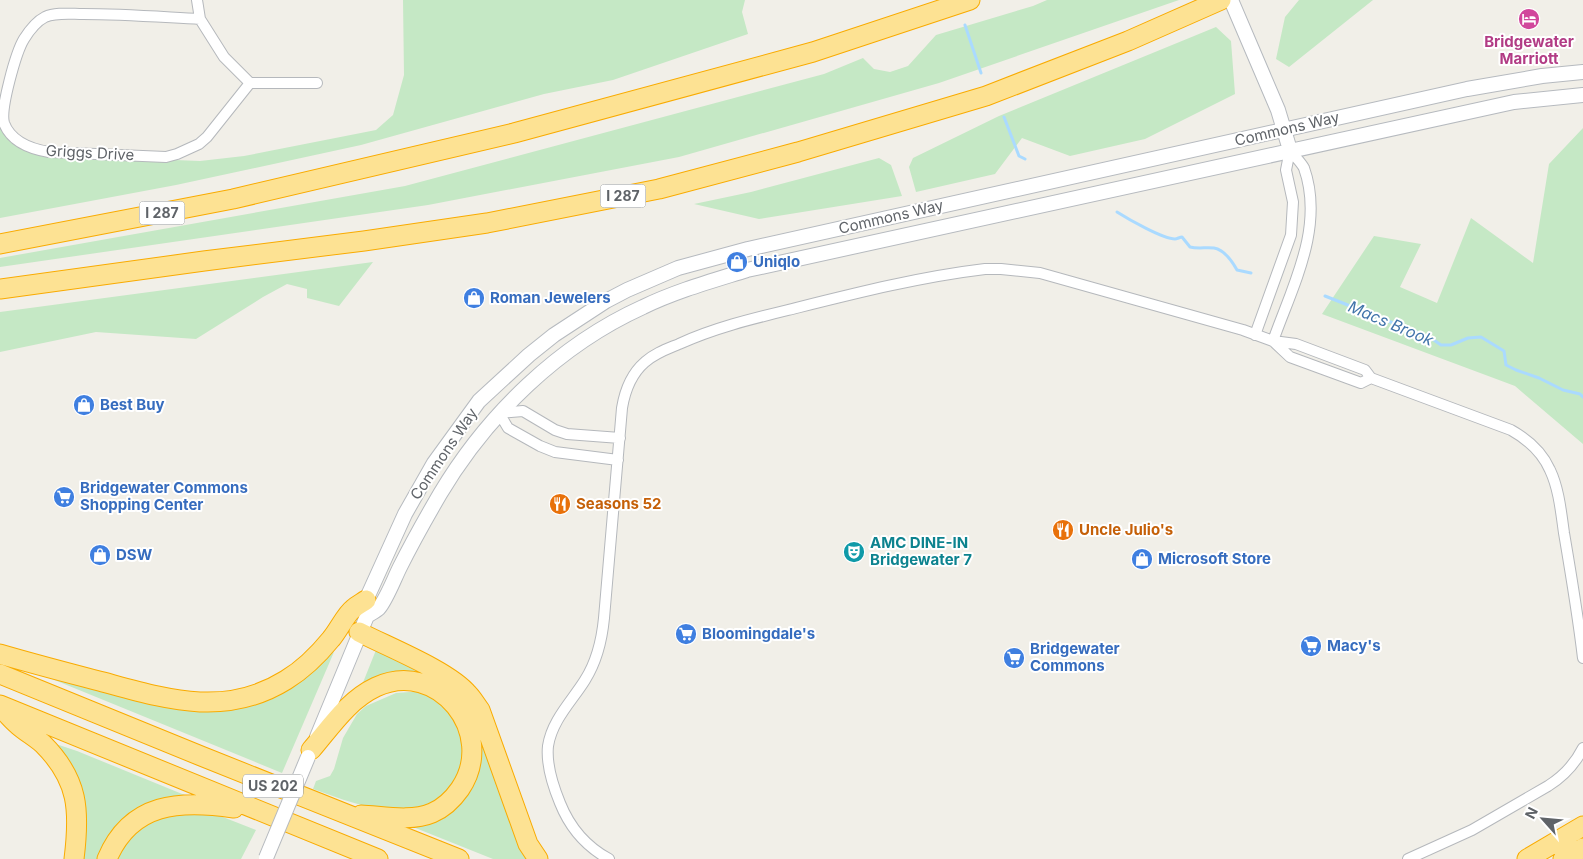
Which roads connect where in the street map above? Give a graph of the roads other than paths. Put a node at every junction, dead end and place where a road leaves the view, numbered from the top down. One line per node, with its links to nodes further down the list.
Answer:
1 (198, 0): 5 (street)
2 (970, 0): 12 (highway, I 287)
3 (1221, 0): 13 (highway, I 287)
4 (1231, 0): 10 (street)
5 (200, 19): 7 (street); 7 (street, Griggs Drive)
6 (1583, 72): 10 (street, Commons Way)
7 (250, 83): 8 (street)
8 (317, 83)
9 (1583, 95): 11 (street, Commons Way)
10 (1285, 129): 11 (street); 19 (street, Commons Way)
11 (1290, 150): 14 (street); 15 (street); 16 (street, Commons Way)
12 (0, 244)
13 (0, 289)
14 (1255, 335): 15 (street); 17 (street)
15 (1273, 341): 21 (street)
16 (500, 413): 17 (street); 18 (street); 19 (street, Commons Way)
17 (620, 438): 18 (street)
18 (618, 460): 37 (street)
19 (364, 616): 20 (highway); 25 (street, Commons Way); 36 (highway)
20 (0, 654)
21 (1583, 658)
22 (0, 674): 27 (highway, US 202)
23 (0, 706): 26 (highway, US 202); 31 (highway)
24 (1583, 748): 38 (street)
25 (310, 754): 27 (highway); 33 (street, Commons Way, bridge)
26 (262, 813): 32 (highway); 34 (highway, US 202)
27 (346, 815): 35 (highway, US 202)
28 (1583, 826): 39 (highway)
29 (1583, 840): 40 (highway)
30 (1583, 848): 41 (highway)
31 (74, 859)
32 (107, 859)
33 (266, 859)
34 (378, 859)
35 (458, 859)
36 (538, 859)
37 (609, 859)
38 (1408, 859)
39 (1526, 859)
40 (1550, 859)
41 (1563, 859)

